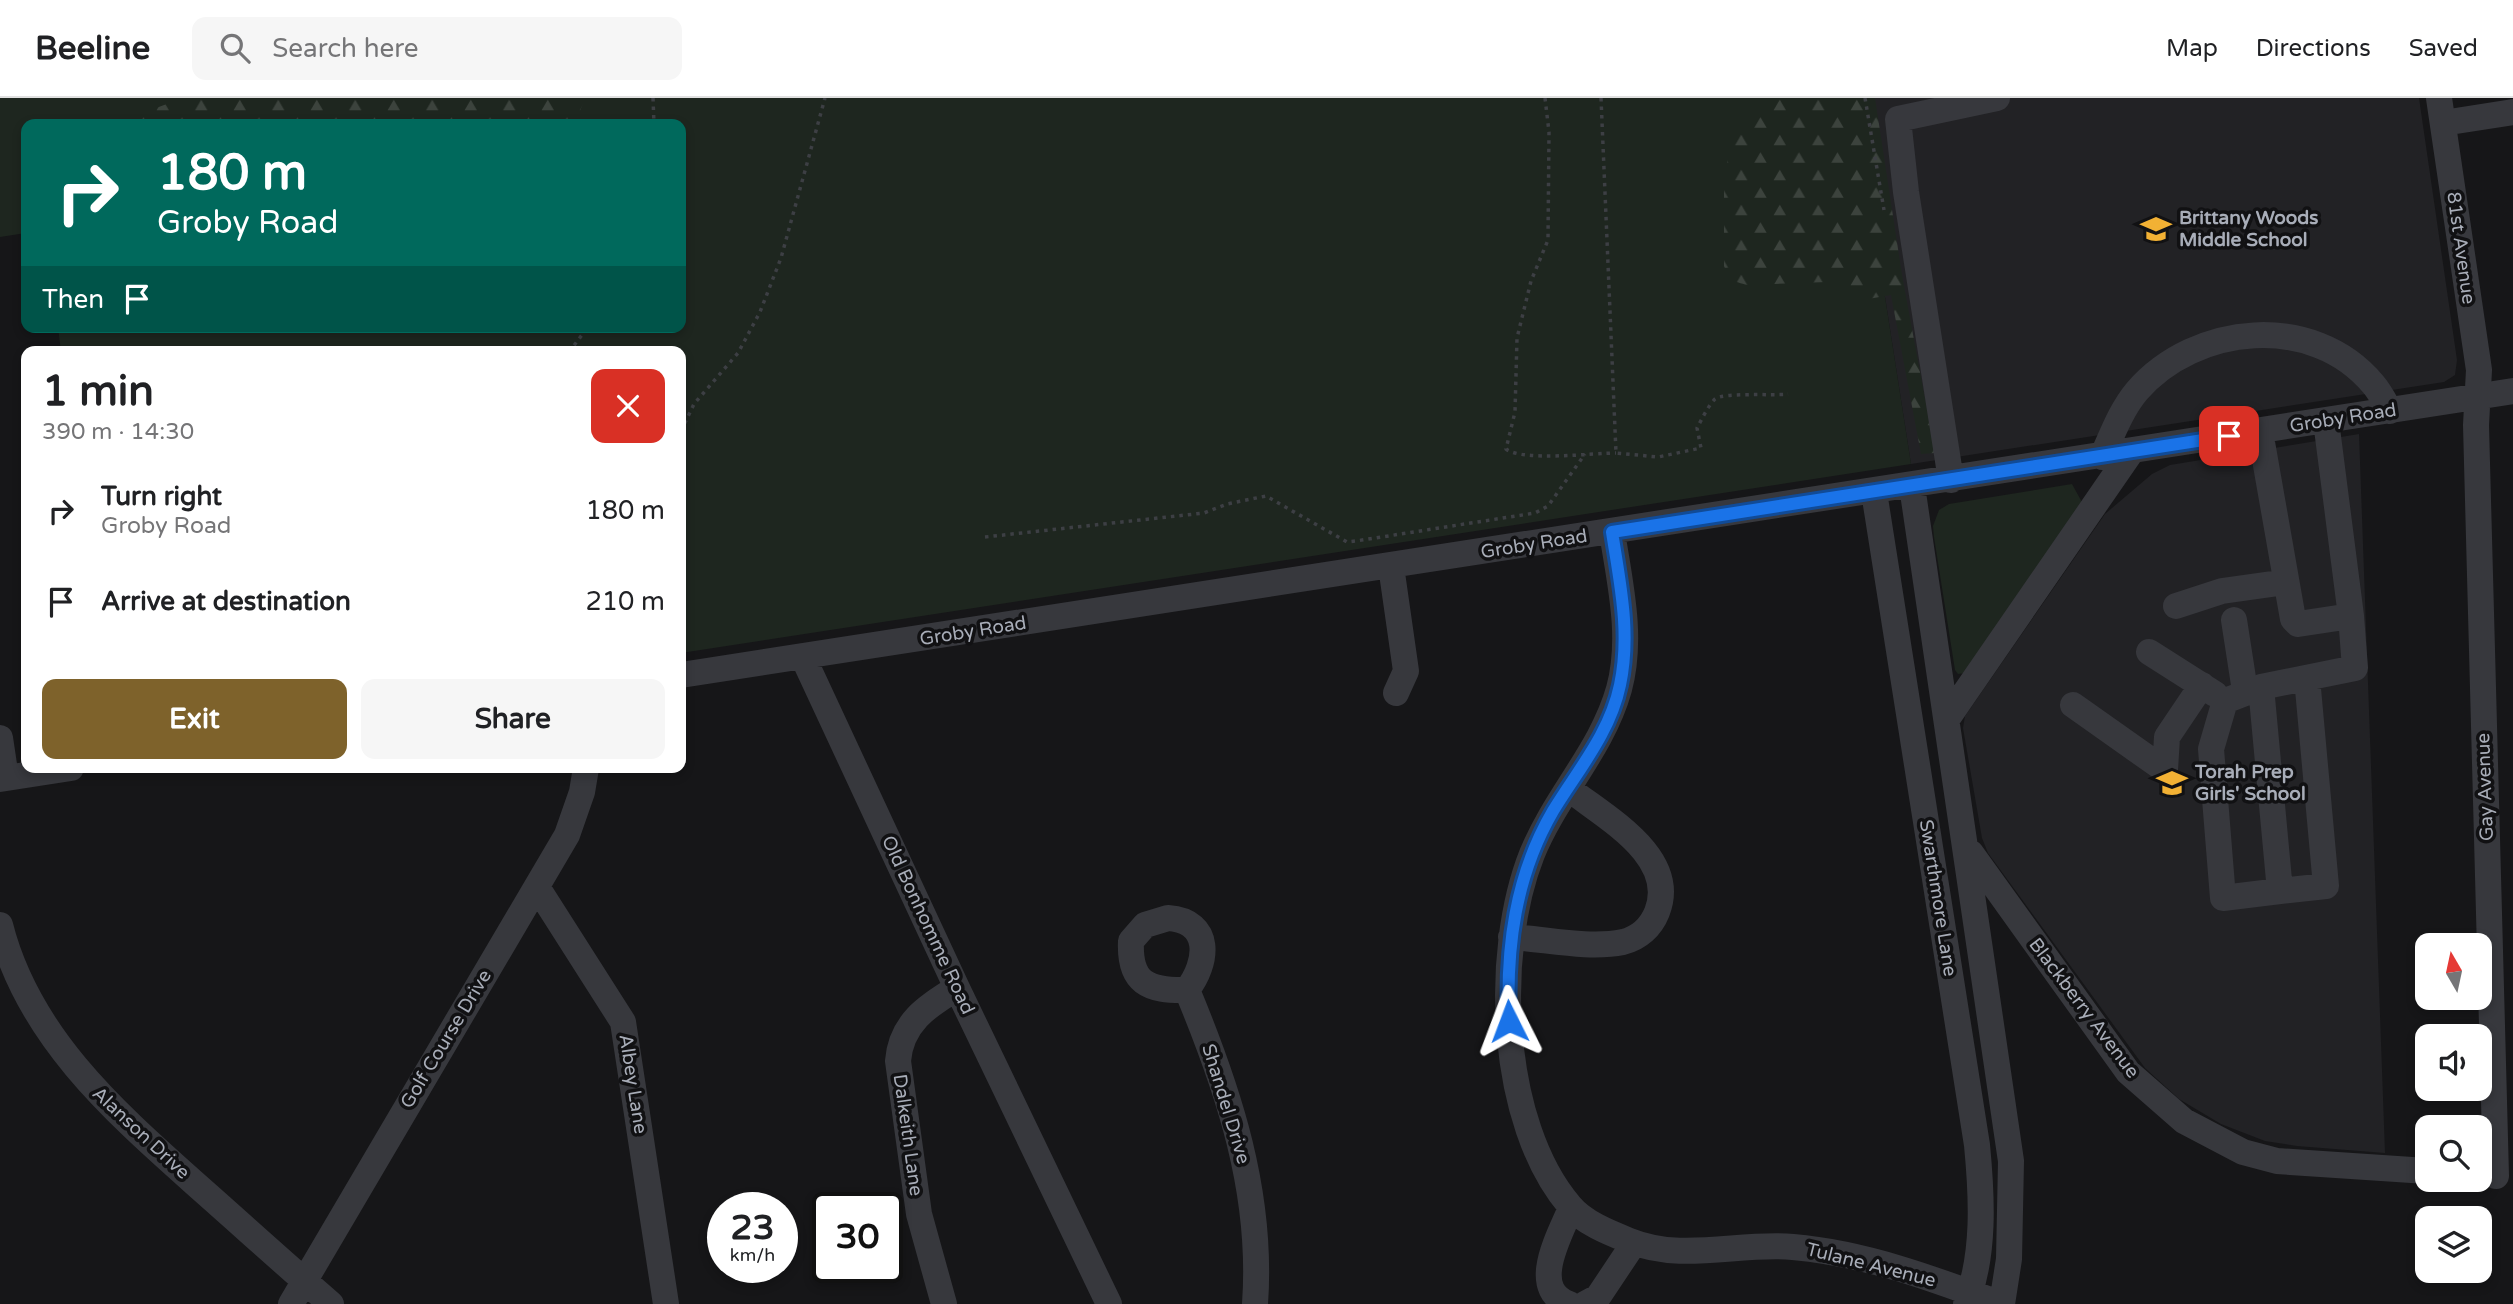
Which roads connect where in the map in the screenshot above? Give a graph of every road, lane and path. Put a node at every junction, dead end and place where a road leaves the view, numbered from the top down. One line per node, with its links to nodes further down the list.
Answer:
1 (653, 98): 9 (path)
2 (825, 98): 14 (path)
3 (1545, 98): 19 (path)
4 (1601, 98): 18 (path)
5 (1993, 98): 6 (street)
6 (1929, 105): 21 (street)
7 (2441, 111): 8 (street); 12 (street, 81st Avenue)
8 (2513, 112)
9 (653, 119)
10 (2513, 391): 12 (street, Groby Road)
11 (1788, 394): 18 (path)
12 (2477, 397): 13 (street, Groby Road); 54 (street, Gay Avenue)
13 (2390, 411): 15 (street, Groby Road); 20 (street)
14 (686, 421)
15 (2326, 421): 16 (street, Groby Road); 29 (street)
16 (2260, 431): 17 (street, Groby Road); 27 (street)
17 (2131, 452): 20 (street, Groby Road); 39 (street)
18 (1616, 453): 19 (path)
19 (1585, 454): 25 (path)
20 (2102, 457): 21 (street, Groby Road)
21 (1951, 480): 22 (street, Groby Road)
22 (1912, 486): 23 (street, Groby Road); 39 (street, Swarthmore Lane)
23 (1874, 492): 24 (street, Groby Road); 46 (street, Swarthmore Lane)
24 (1612, 532): 26 (street, Groby Road); 44 (street, Tulane Avenue)
25 (985, 537)
26 (1391, 566): 32 (street, Groby Road); 36 (street)
27 (2286, 582): 28 (street); 29 (street)
28 (2176, 606)
29 (2351, 616): 34 (street)
30 (2234, 620): 37 (street)
31 (2149, 652): 35 (street)
32 (803, 657): 33 (street); 51 (street, Old Bonhomme Road)
33 (686, 674)
34 (2307, 678): 37 (street); 48 (street)
35 (2203, 685): 37 (street); 38 (street)
36 (1396, 692)
37 (2244, 693): 48 (street); 48 (street)
38 (2073, 705)
39 (1947, 719): 45 (street, Swarthmore Lane)
40 (0, 738): 43 (street)
41 (40, 773): 43 (street)
42 (585, 773): 47 (street, Golf Course Drive)
43 (3, 779)
44 (1568, 788): 50 (street, Tulane Avenue); 50 (street)
45 (1967, 847): 46 (street); 53 (street, Blackberry Avenue); 67 (street, Swarthmore Lane)
46 (1931, 854): 58 (street, Swarthmore Lane)
47 (537, 887): 57 (street, Golf Course Drive); 61 (street, Albey Lane)
48 (2280, 891)
49 (0, 925): 57 (street, Alanson Drive)
50 (1511, 937): 55 (street, Tulane Avenue)
51 (957, 988): 62 (street, Dalkeith Lane); 63 (street, Old Bonhomme Road)
52 (1187, 990): 64 (street, Shandel Drive)
53 (2415, 1170)
54 (2496, 1176)
55 (1571, 1208): 56 (street, Tulane Avenue); 65 (street)
56 (1634, 1243): 58 (street, Tulane Avenue); 66 (street)
57 (303, 1280): 59 (street, Golf Course Drive); 60 (street, Alanson Drive)
58 (1968, 1298): 67 (street, Tulane Avenue)
59 (291, 1304)
60 (331, 1304)
61 (666, 1304)
62 (944, 1304)
63 (1109, 1304)
64 (1255, 1304)
65 (1569, 1304)
66 (1585, 1304)
67 (2001, 1304)

